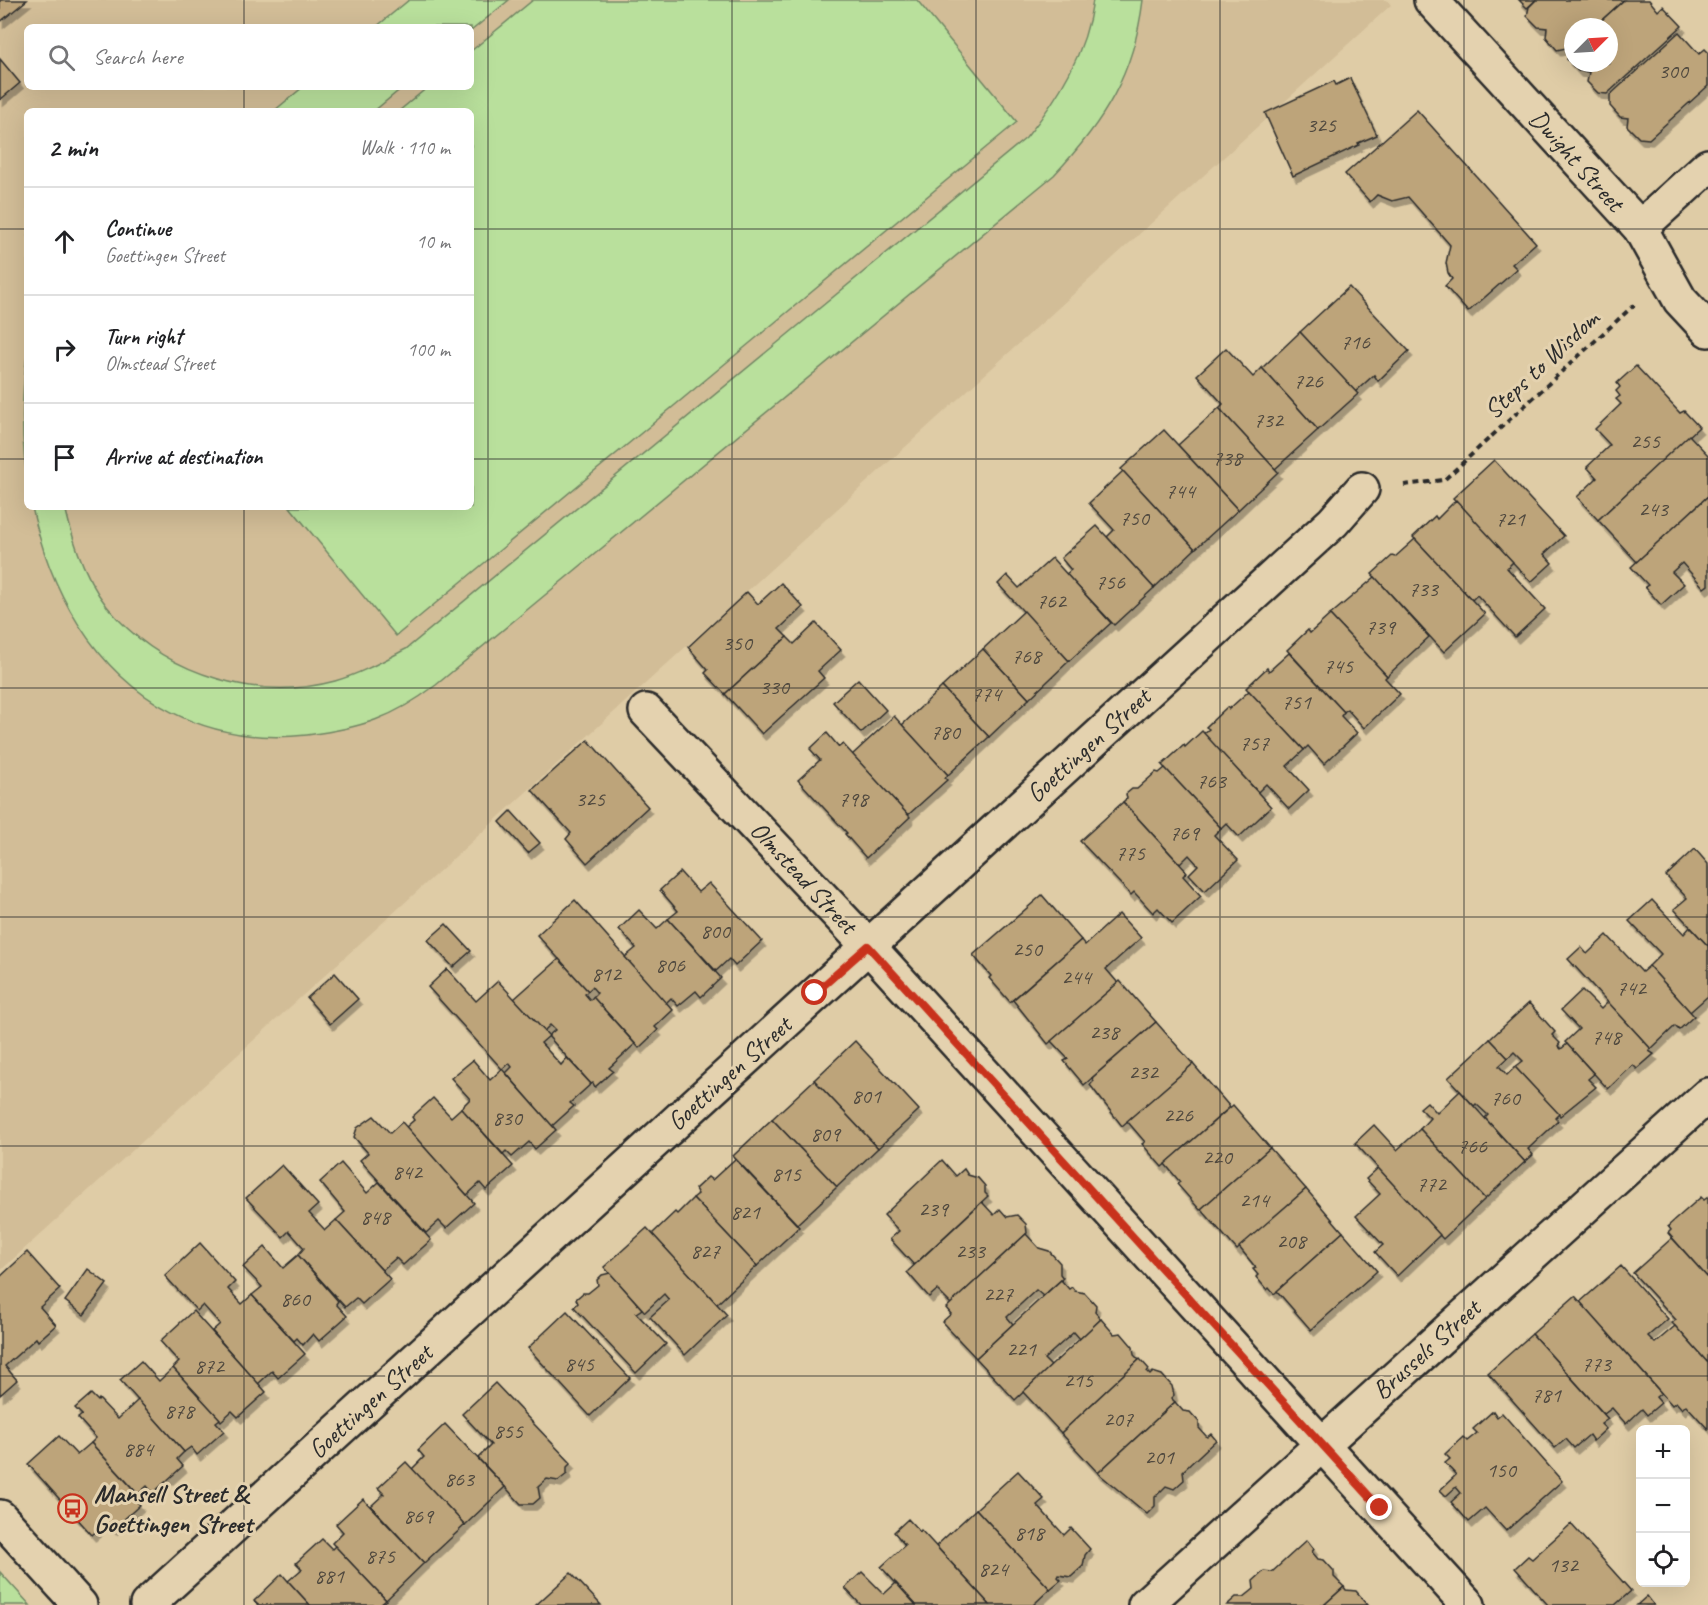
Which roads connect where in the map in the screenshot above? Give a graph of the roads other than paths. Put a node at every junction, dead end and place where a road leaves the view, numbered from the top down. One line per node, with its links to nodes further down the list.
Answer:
1 (1431, 0): 3 (street, Dwight Street)
2 (1708, 166): 3 (street)
3 (1640, 228): 4 (street, Dwight Street)
4 (1708, 330)
5 (1362, 489): 7 (street, Goettingen Street)
6 (646, 711): 7 (street, Olmstead Street)
7 (868, 946): 9 (street, Olmstead Street); 12 (street, Goettingen Street)
8 (1708, 1095): 9 (street, Brussels Street)
9 (1322, 1443): 13 (street, Brussels Street); 14 (street, Olmstead Street)
10 (0, 1517): 11 (street)
11 (80, 1605)
12 (147, 1605)
13 (1145, 1605)
14 (1468, 1605)

